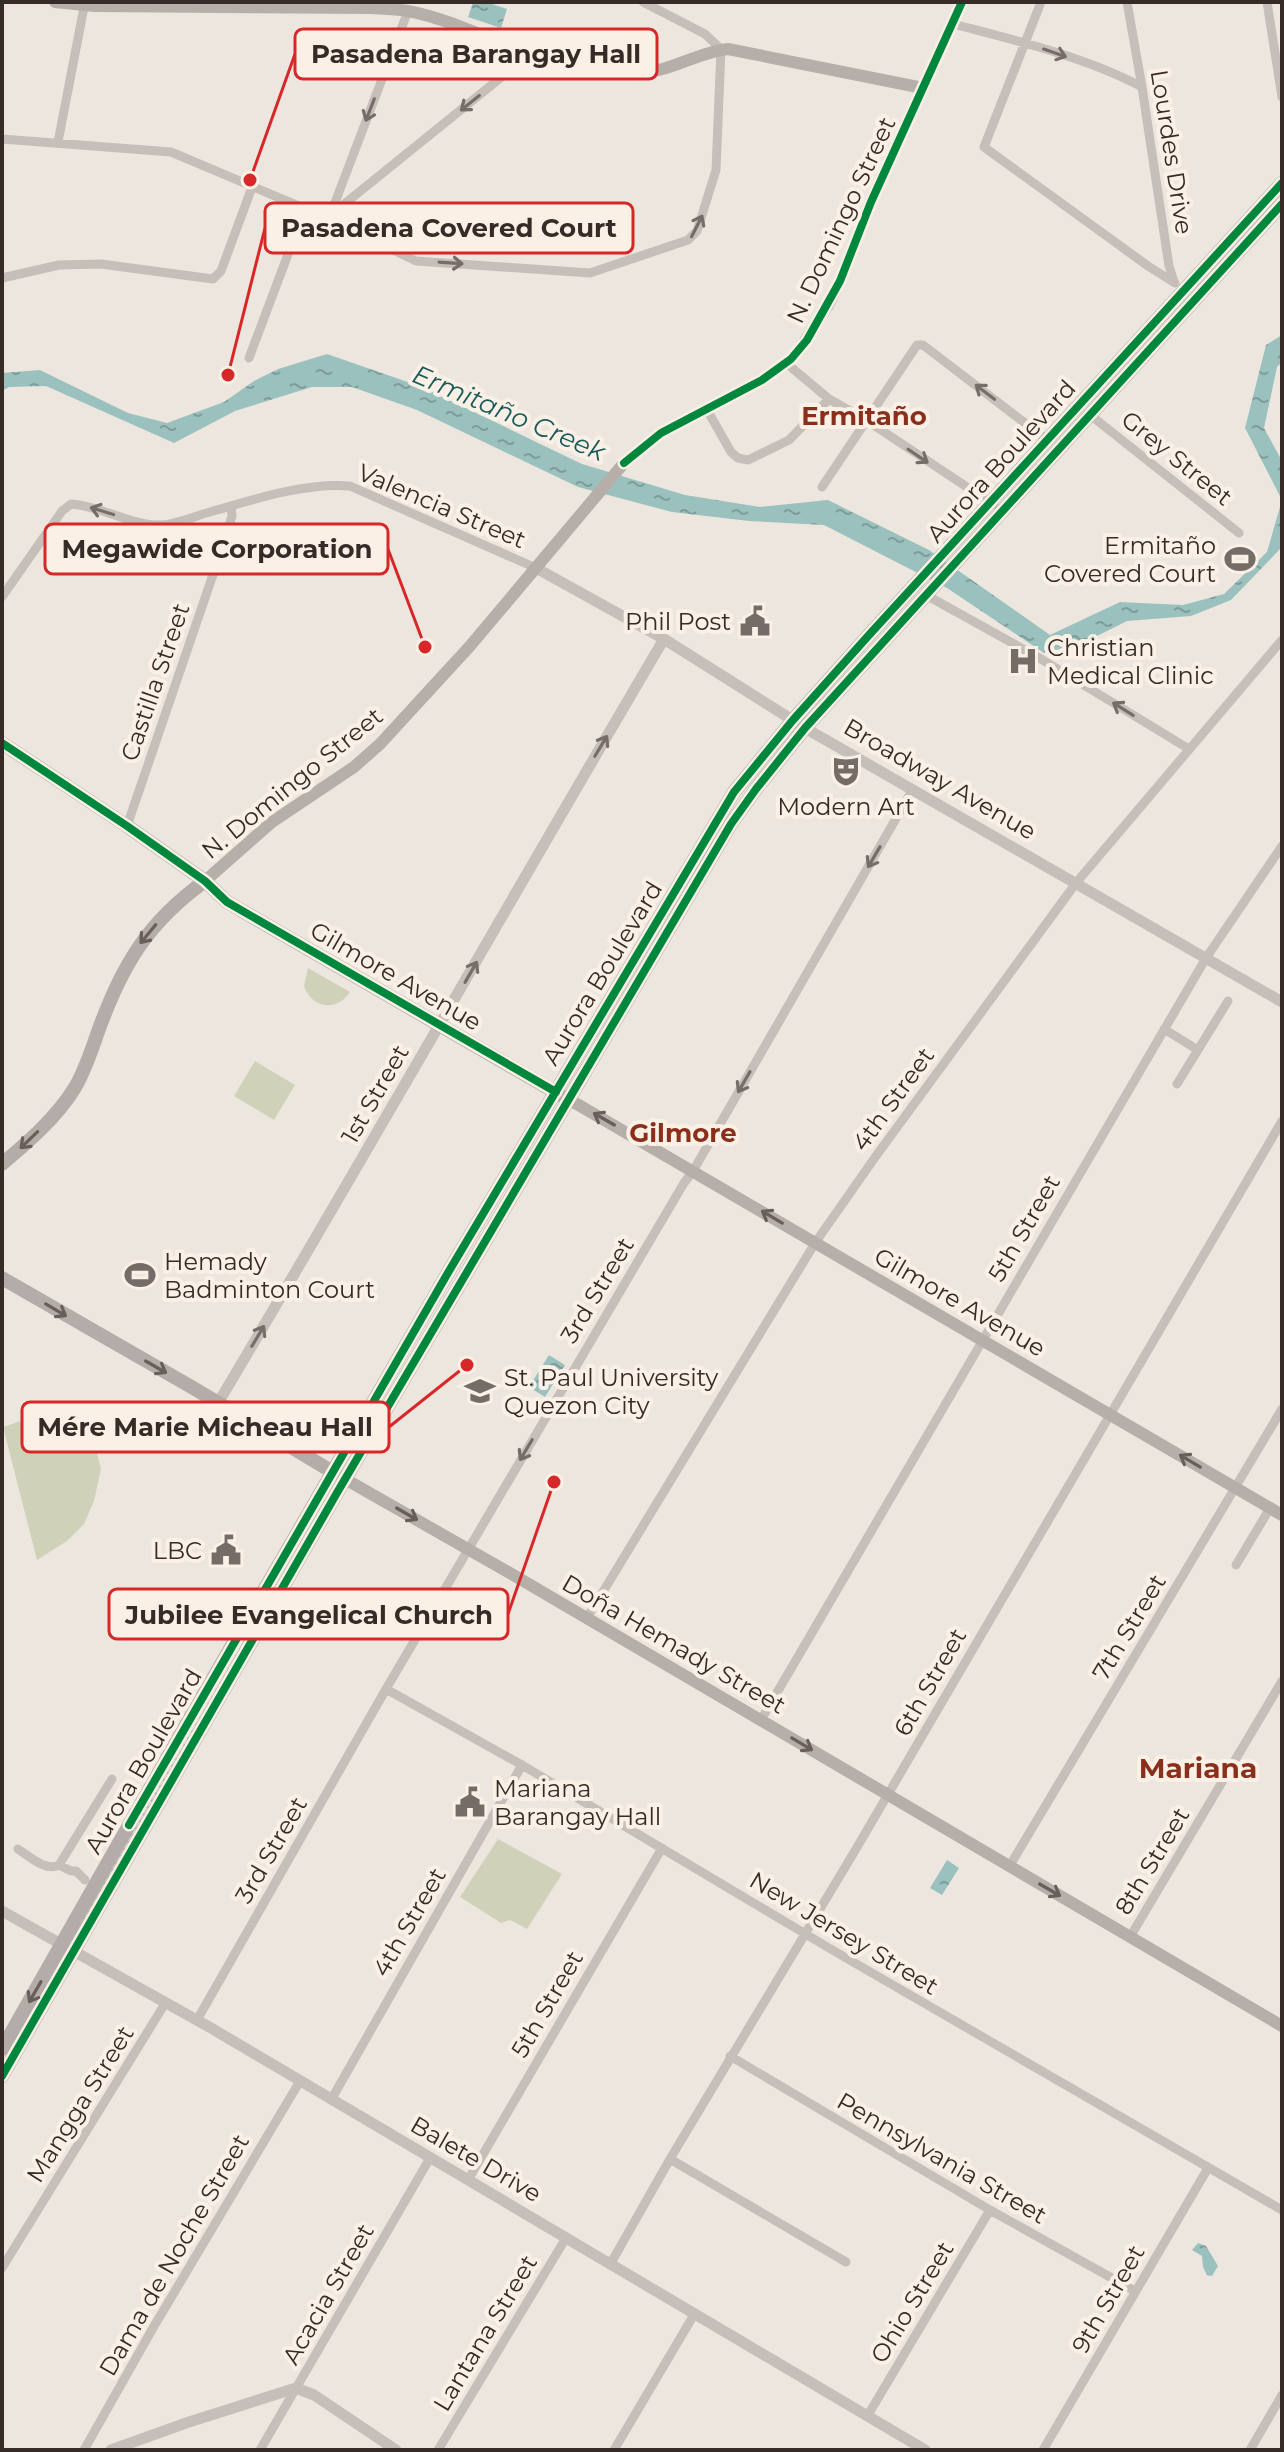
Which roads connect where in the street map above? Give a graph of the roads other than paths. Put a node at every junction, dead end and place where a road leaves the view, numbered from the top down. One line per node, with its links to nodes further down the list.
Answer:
1 (55, 2): 7 (main road)
2 (643, 2): 11 (street)
3 (962, 2): 9 (main road, N. Domingo Street)
4 (1041, 2): 10 (street)
5 (1127, 2): 13 (street, Lourdes Drive)
6 (1267, 2): 15 (street)
7 (85, 3): 8 (main road); 17 (street)
8 (408, 11): 12 (main road); 22 (street, one-way to 22)
9 (953, 24): 10 (street); 14 (main road, N. Domingo Street)
10 (1024, 43): 13 (street, one-way to 13); 23 (street)
11 (721, 49): 12 (main road); 14 (main road); 22 (street, one-way to 11)
12 (530, 54): 22 (street, one-way to 22)
13 (1142, 87): 24 (street, Lourdes Drive)
14 (923, 88): 28 (main road, N. Domingo Street)
15 (1282, 97)
16 (2, 139): 17 (street)
17 (58, 142): 19 (street)
18 (1282, 183): 26 (main road, Aurora Boulevard)
19 (252, 187): 21 (street); 25 (street)
20 (1282, 204): 26 (main road, Aurora Boulevard)
21 (305, 209): 22 (street); 27 (street)
22 (328, 216)
23 (1148, 266): 24 (street); 26 (street)
24 (1169, 266): 26 (street, Lourdes Drive)
25 (2, 278)
26 (1184, 291): 29 (main road, Aurora Boulevard)
27 (249, 358)
28 (786, 363): 30 (street); 31 (main road, N. Domingo Street)
29 (1125, 365): 32 (main road, Aurora Boulevard); 34 (main road, Aurora Boulevard)
30 (829, 399): 31 (street); 33 (street)
31 (706, 408): 39 (main road, N. Domingo Street)
32 (1089, 414): 37 (main road, Aurora Boulevard); 38 (street, Grey Street)
33 (866, 420): 34 (street, one-way to 33); 35 (street); 37 (street, one-way to 37)
34 (1047, 440): 37 (main road, Aurora Boulevard)
35 (822, 487)
36 (231, 506): 39 (street, Valencia Street); 41 (street, Valencia Street, one-way to 41); 48 (street, Castilla Street)
37 (996, 507): 40 (main road, Aurora Boulevard)
38 (1239, 533)
39 (536, 568): 42 (street, Broadway Avenue); 50 (main road, N. Domingo Street)
40 (927, 586): 44 (main road, Aurora Boulevard); 46 (street, one-way to 40)
41 (2, 597)
42 (664, 639): 44 (street, Broadway Avenue); 55 (street, 1st Street, one-way to 42)
43 (1282, 640): 46 (street, 4th Street)
44 (799, 724): 47 (street, Broadway Avenue); 59 (main road, Aurora Boulevard); 60 (main road, Aurora Boulevard)
45 (2, 743): 48 (main road, Gilmore Avenue)
46 (1189, 749): 51 (street, 4th Street)
47 (913, 789): 51 (street, Broadway Avenue); 63 (street, 3rd Street, one-way to 63)
48 (127, 826): 50 (main road, Gilmore Avenue)
49 (1282, 846): 52 (street, 5th Street)
50 (205, 881): 55 (main road, Gilmore Avenue); 62 (main road, N. Domingo Street, one-way to 62)
51 (1076, 883): 52 (street, Broadway Avenue); 64 (street, 4th Street)
52 (1206, 958): 54 (street, Broadway Avenue); 56 (street, 5th Street)
53 (1228, 1001): 57 (street)
54 (1282, 1002)
55 (441, 1024): 59 (main road, Gilmore Avenue); 67 (street, 1st Street, one-way to 55)
56 (1164, 1029): 57 (street); 66 (street, 5th Street)
57 (1198, 1050): 58 (street)
58 (1177, 1084)
59 (556, 1092): 60 (main road, Gilmore Avenue); 70 (main road, Aurora Boulevard)
60 (570, 1100): 63 (main road, Gilmore Avenue, one-way to 60); 70 (main road, Aurora Boulevard)
61 (1282, 1121): 69 (street, 6th Street)
62 (2, 1164)
63 (693, 1171): 64 (main road, Gilmore Avenue, one-way to 63); 73 (street, 3rd Street, one-way to 73)
64 (815, 1243): 66 (main road, Gilmore Avenue); 75 (street, 4th Street)
65 (2, 1278): 67 (main road, Doña Hemady Street, one-way to 67)
66 (982, 1339): 69 (main road, Gilmore Avenue); 78 (street, 5th Street)
67 (218, 1403): 70 (main road, Doña Hemady Street)
68 (1282, 1409): 71 (street, 7th Street)
69 (1110, 1413): 71 (main road, Gilmore Avenue, one-way to 69); 81 (street, 6th Street)
70 (339, 1476): 73 (main road, Doña Hemady Street, one-way to 73); 86 (main road, Aurora Boulevard); 90 (main road, Aurora Boulevard)
71 (1235, 1488): 72 (main road, Gilmore Avenue); 85 (street, 7th Street)
72 (1276, 1511): 74 (street)
73 (469, 1549): 75 (main road, Doña Hemady Street); 77 (street, 3rd Street)
74 (1236, 1565)
75 (587, 1618): 78 (main road, Doña Hemady Street)
76 (1282, 1681): 89 (street, 8th Street)
77 (386, 1689): 79 (street, New Jersey Street); 92 (street, 3rd Street)
78 (761, 1720): 81 (main road, Doña Hemady Street, one-way to 81)
79 (522, 1765): 82 (street, New Jersey Street); 98 (street, 4th Street)
80 (112, 1779): 84 (street)
81 (887, 1794): 85 (main road, Doña Hemady Street); 88 (street, 6th Street)
82 (662, 1848): 88 (street, New Jersey Street); 102 (street, 5th Street)
83 (18, 1849): 84 (street)
84 (59, 1865): 86 (street)
85 (1009, 1867): 89 (main road, Doña Hemady Street, one-way to 89)
86 (90, 1882): 90 (main road, Aurora Boulevard)
87 (2, 1911): 90 (street, Balete Drive)
88 (806, 1934): 95 (street, 6th Street); 101 (street, New Jersey Street)
89 (1130, 1937): 93 (main road, Doña Hemady Street)
90 (67, 1948): 91 (street, Balete Drive); 94 (main road, Aurora Boulevard, one-way to 94); 96 (main road, Aurora Boulevard)
91 (166, 2002): 92 (street, Balete Drive); 108 (street, Mangga Street)
92 (197, 2020): 97 (street, Balete Drive)
93 (1282, 2026)
94 (2, 2049)
95 (730, 2056): 100 (street, 6th Street); 103 (street, Pennsylvania Street)
96 (2, 2076)
97 (300, 2081): 98 (street, Balete Drive); 114 (street, Dama de Noche Street)
98 (331, 2100): 99 (street, Balete Drive)
99 (430, 2158): 102 (street, Balete Drive); 111 (street, Acacia Street)
100 (670, 2159): 106 (street); 107 (street, 6th Street)
101 (1208, 2168): 104 (street, New Jersey Street); 109 (street, 9th Street)
102 (468, 2180): 105 (street, Balete Drive)
103 (990, 2210): 109 (street, Pennsylvania Street); 113 (street, Ohio Street)
104 (1282, 2210)
105 (566, 2238): 107 (street, Balete Drive); 118 (street, Lantana Street)
106 (846, 2262)
107 (611, 2263): 110 (street, Balete Drive)
108 (2, 2268)
109 (1135, 2291): 121 (street, 9th Street)
110 (695, 2313): 113 (street, Balete Drive); 119 (street)
111 (296, 2388): 115 (street); 116 (street, Acacia Street); 117 (street)
112 (1282, 2395): 122 (street)
113 (868, 2415): 120 (street, Balete Drive)
114 (84, 2450)
115 (111, 2450)
116 (260, 2450)
117 (396, 2450)
118 (438, 2450)
119 (614, 2450)
120 (925, 2450)
121 (1043, 2450)
122 (1250, 2450)

